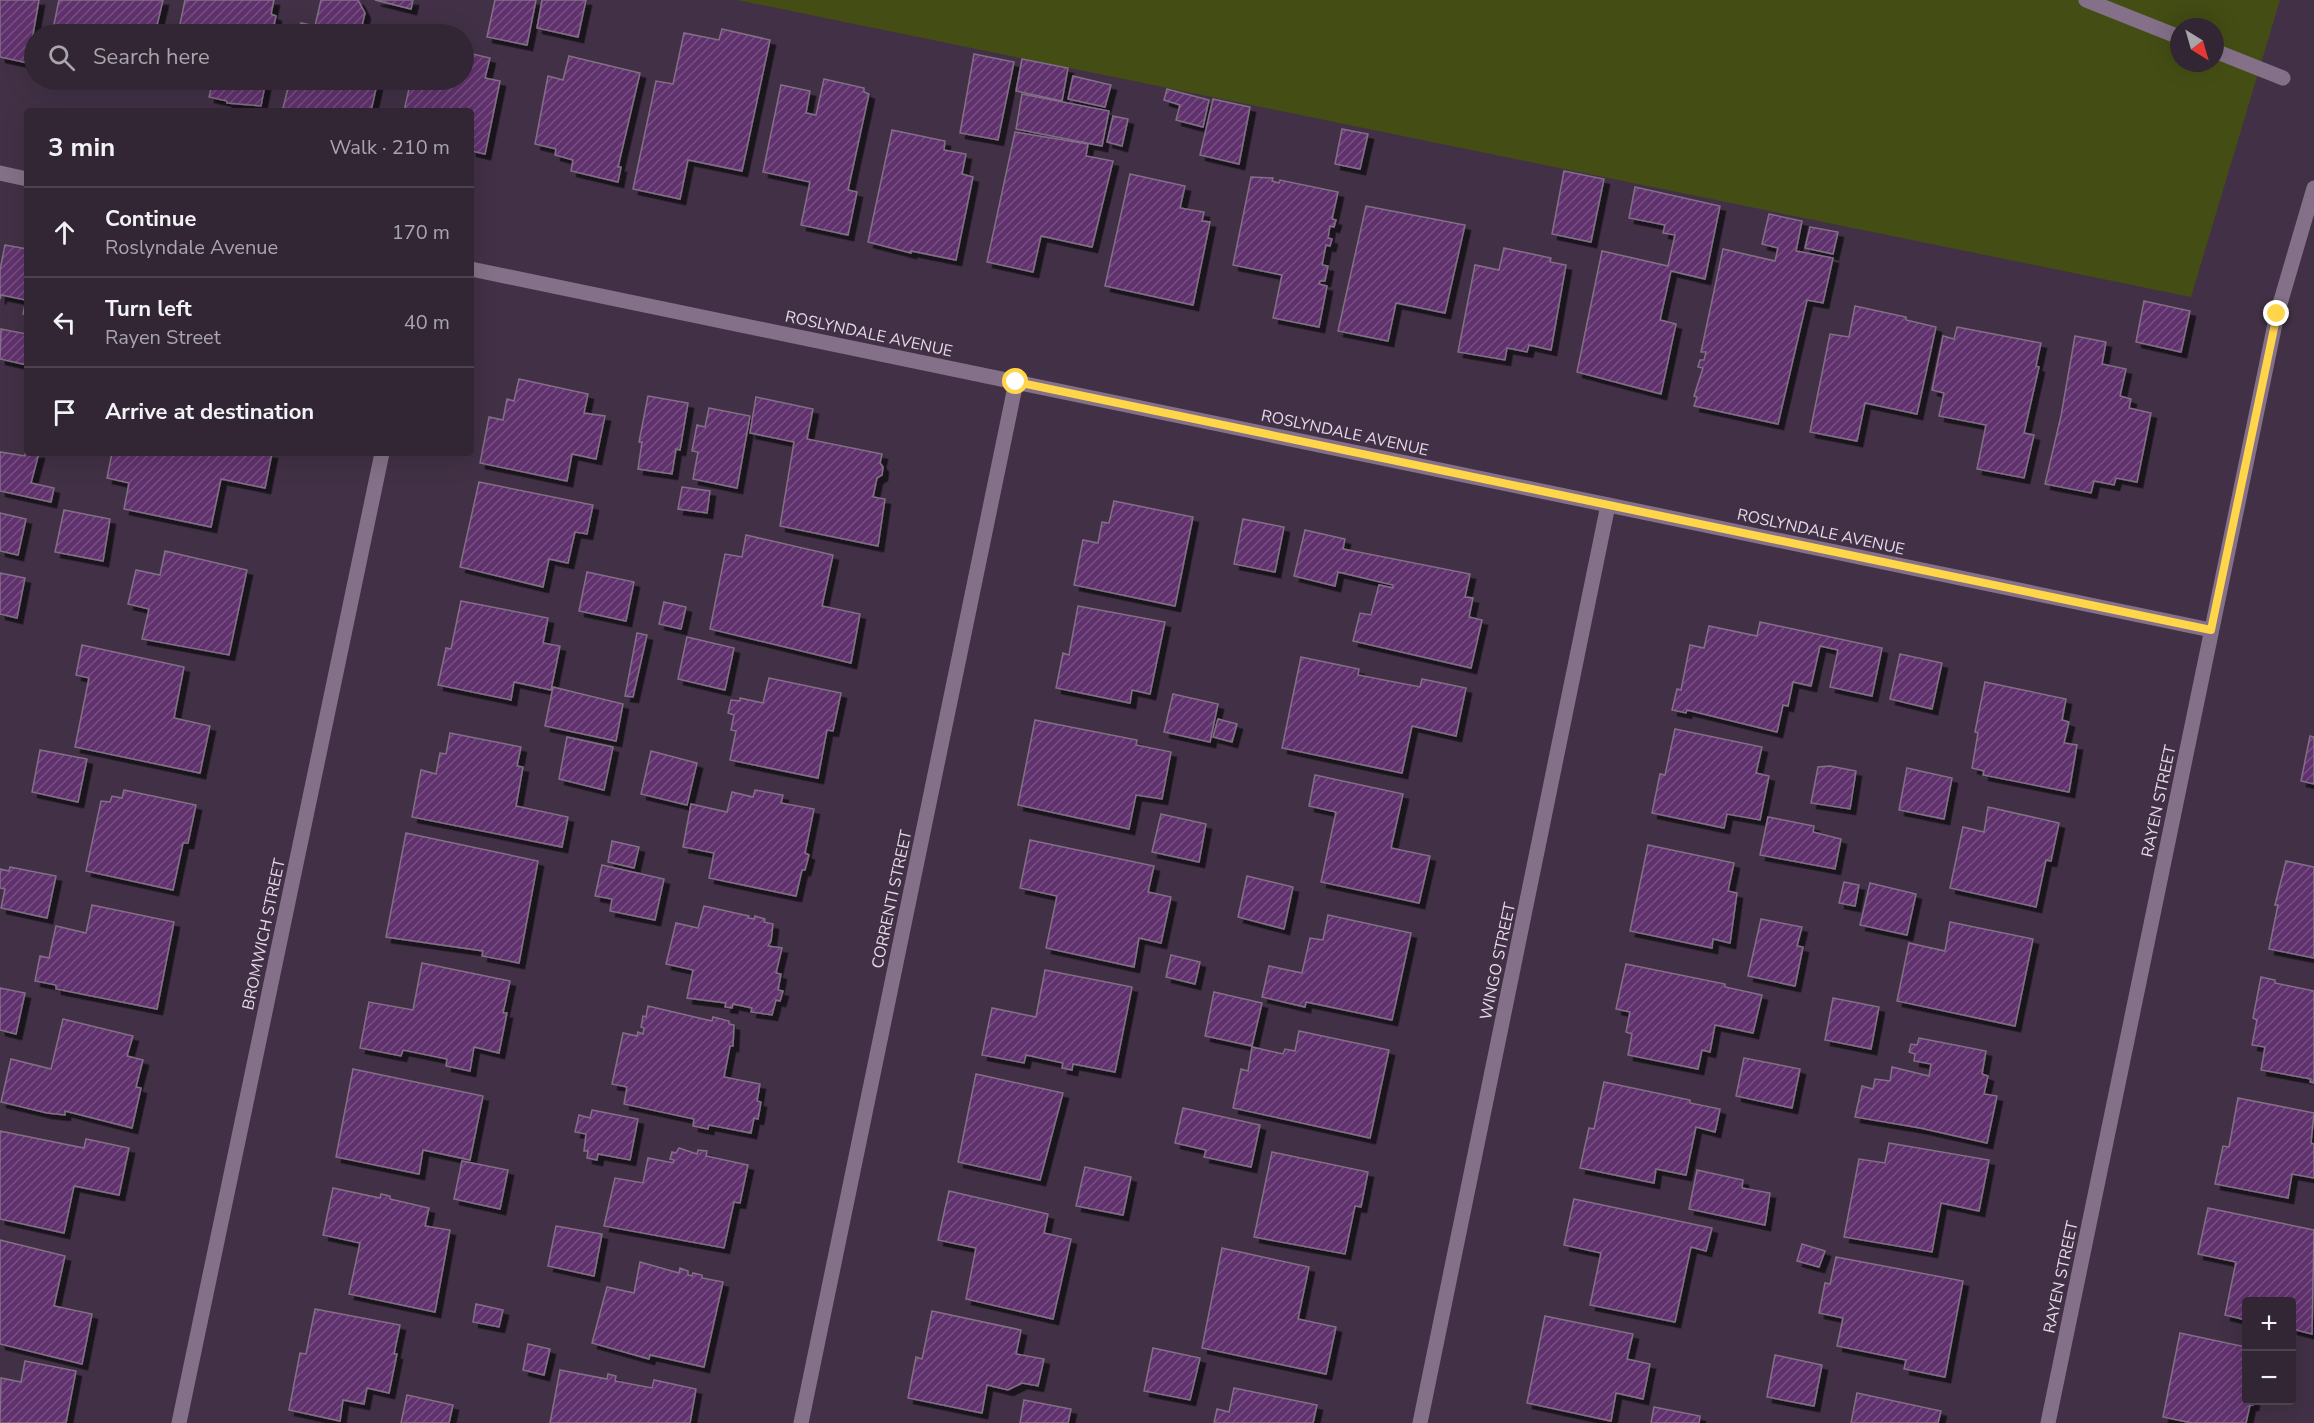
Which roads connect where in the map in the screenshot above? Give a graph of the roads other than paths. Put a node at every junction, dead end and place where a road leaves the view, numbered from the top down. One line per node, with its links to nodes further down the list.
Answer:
1 (2086, 0): 2 (street)
2 (2170, 33)
3 (2224, 55): 4 (street)
4 (2283, 78)
5 (0, 173): 6 (street)
6 (24, 178)
7 (2314, 188): 12 (street, RAYEN STREET)
8 (474, 270): 9 (street, ROSLYNDALE AVENUE)
9 (1016, 382): 11 (street, ROSLYNDALE AVENUE); 14 (street, CORRENTI STREET)
10 (381, 456): 13 (street, BROMWICH STREET)
11 (1608, 505): 12 (street, ROSLYNDALE AVENUE); 15 (street, WINGO STREET)
12 (2211, 630): 16 (street, RAYEN STREET)
13 (178, 1423)
14 (801, 1423)
15 (1420, 1423)
16 (2048, 1423)

